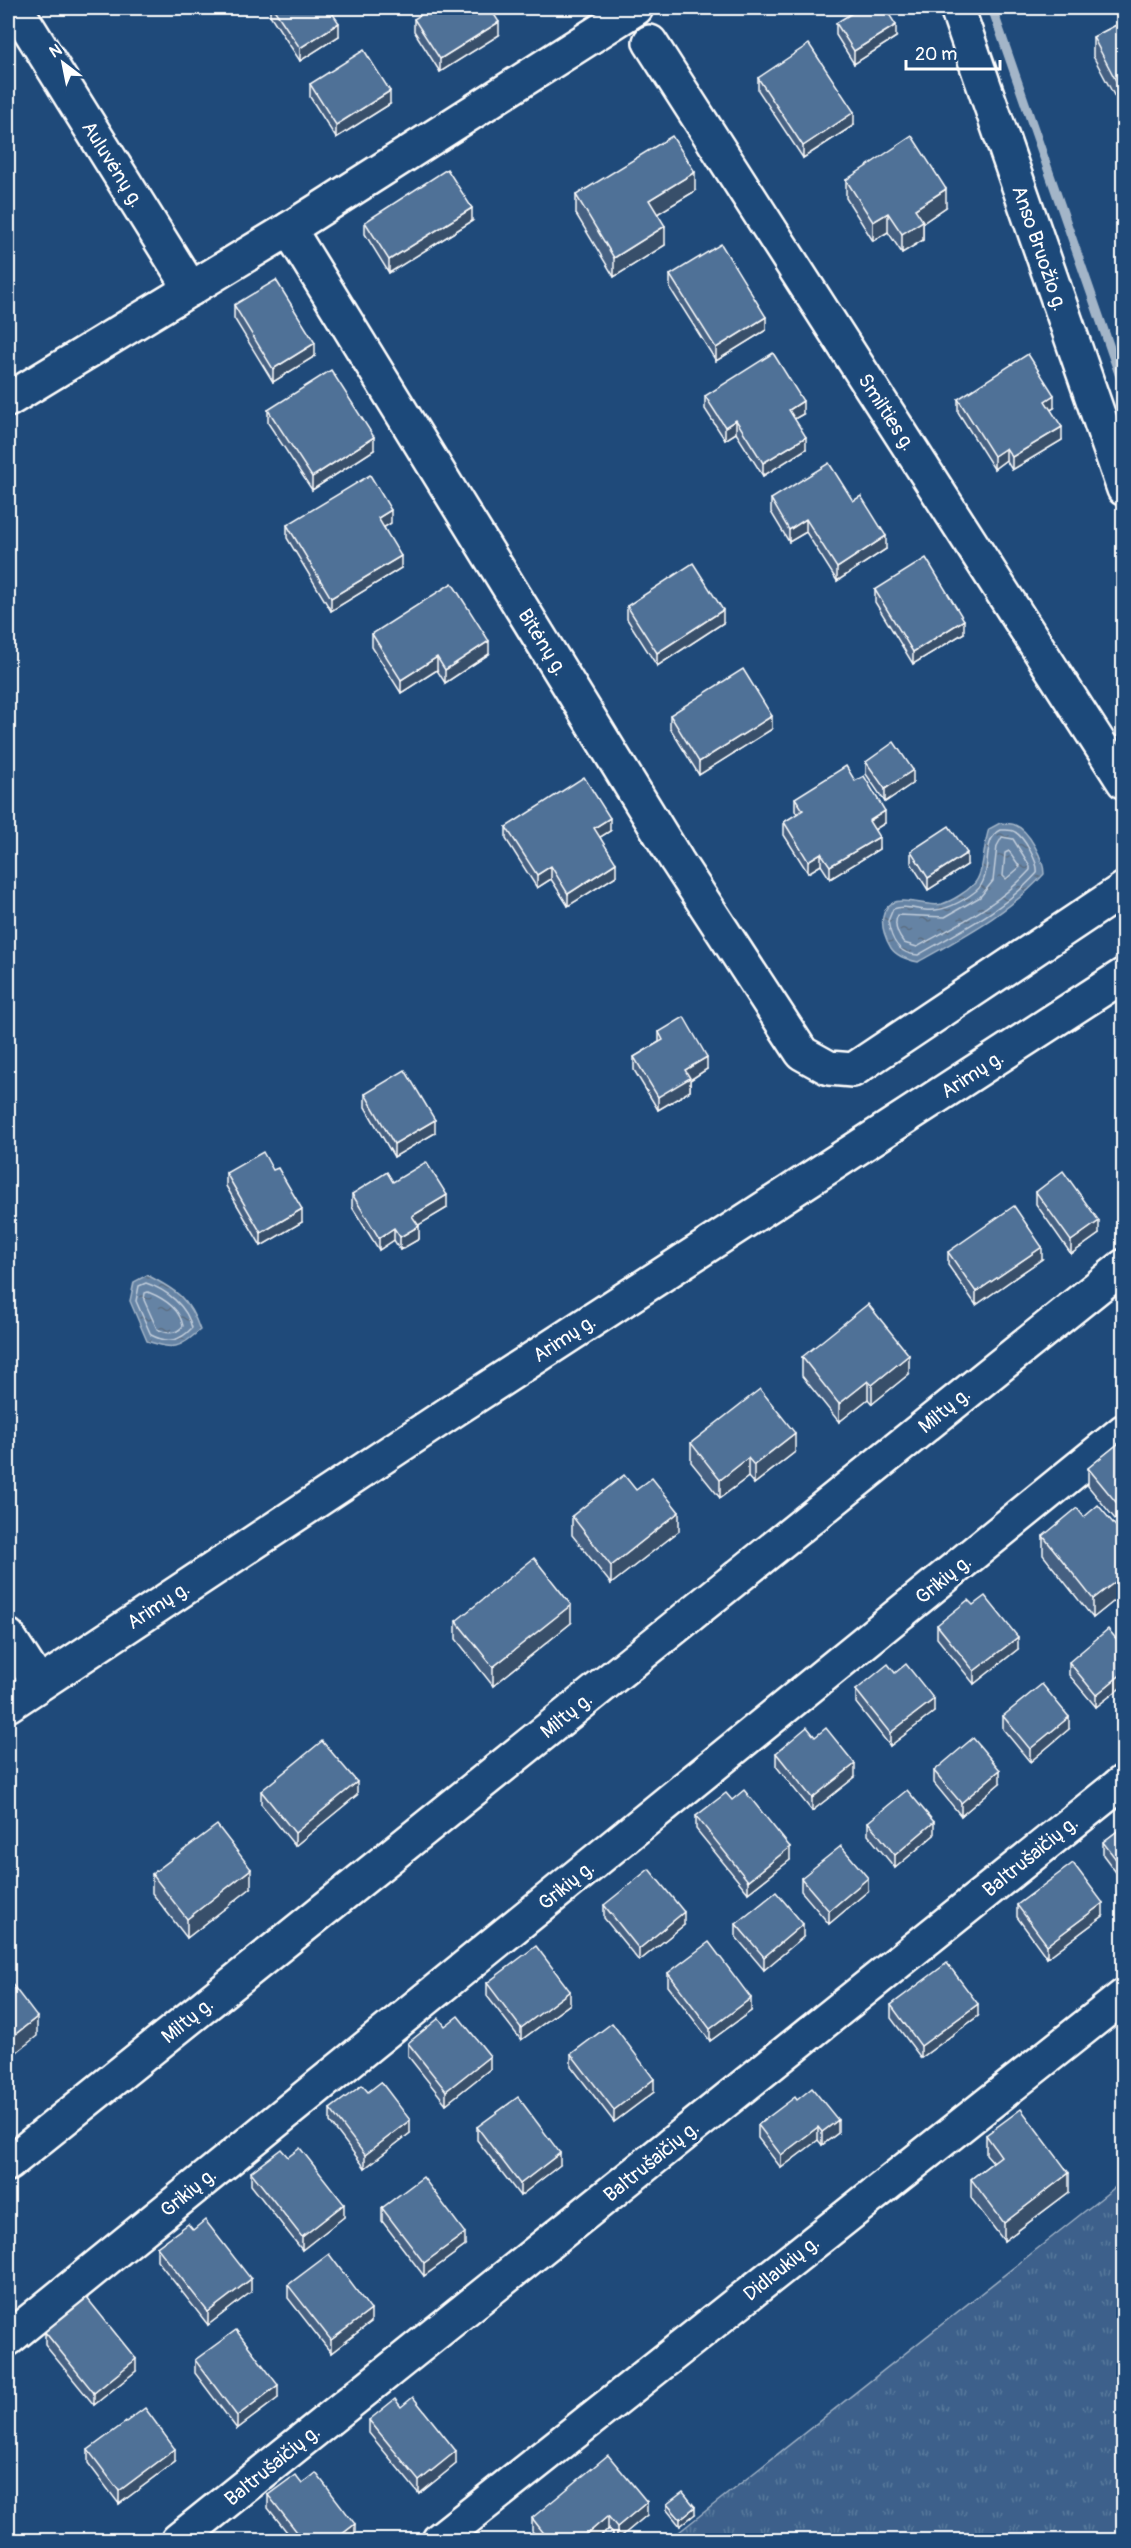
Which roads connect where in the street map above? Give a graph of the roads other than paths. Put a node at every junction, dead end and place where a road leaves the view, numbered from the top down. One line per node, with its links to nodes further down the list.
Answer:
1 (16, 8): 6 (street, Auluvėnų g.)
2 (636, 8): 5 (street)
3 (957, 8): 8 (street, Anso Bruožio g.)
4 (650, 42): 9 (street, Smilties g.)
5 (288, 229): 6 (street); 10 (street, Bitėnų g.)
6 (191, 289): 7 (street)
7 (8, 400)
8 (1124, 489)
9 (1124, 782)
10 (1124, 889)
11 (1124, 975): 15 (street, Arimų g.)
12 (1124, 1266): 19 (street, Miltų g.)
13 (1124, 1431): 20 (street, Grikių g.)
14 (8, 1636): 15 (street)
15 (39, 1684): 16 (street, Arimų g.)
16 (8, 1705)
17 (1124, 1781): 21 (street, Baltrušaičių g.)
18 (1124, 1996): 22 (street, Didlaukių g.)
19 (8, 2164)
20 (8, 2339)
21 (178, 2541)
22 (439, 2541)

